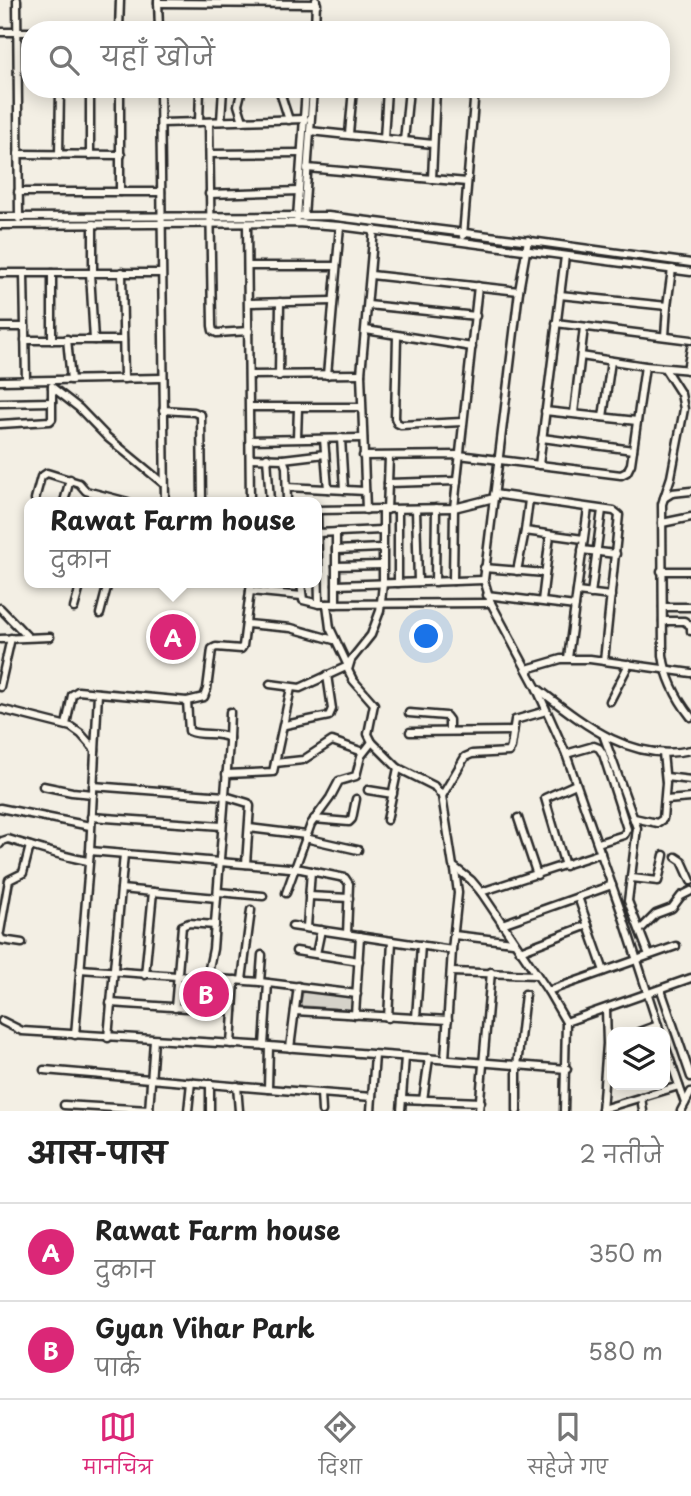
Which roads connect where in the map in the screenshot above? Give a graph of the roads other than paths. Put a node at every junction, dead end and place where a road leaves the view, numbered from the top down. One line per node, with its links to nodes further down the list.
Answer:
1 (17, 0): 10 (street)
2 (120, 0): 6 (street)
3 (158, 2): 4 (street); 7 (street)
4 (255, 2): 5 (street)
5 (316, 2): 8 (street)
6 (119, 21)
7 (159, 21)
8 (315, 21)
9 (0, 32): 10 (street)
10 (18, 33): 11 (street); 39 (street)
11 (21, 33)
12 (60, 98): 42 (street)
13 (90, 98): 43 (street)
14 (120, 98): 44 (street)
15 (160, 98): 33 (street)
16 (198, 98): 31 (street)
17 (222, 98): 29 (street)
18 (240, 98): 30 (street)
19 (282, 98): 28 (street)
20 (306, 98): 27 (street)
21 (312, 98): 34 (street)
22 (352, 98): 35 (street)
23 (386, 98): 36 (street)
24 (408, 98): 37 (street)
25 (436, 98): 38 (street)
26 (474, 98): 47 (street)
27 (305, 119): 28 (street); 40 (street)
28 (289, 120): 30 (street)
29 (221, 121): 30 (street); 32 (street)
30 (243, 121)
31 (193, 122): 32 (street); 33 (street)
32 (209, 122): 41 (street)
33 (161, 123): 51 (street)
34 (310, 131): 35 (street); 45 (street)
35 (349, 134): 36 (street)
36 (384, 139): 37 (street)
37 (404, 141): 38 (street)
38 (433, 144): 46 (street)
39 (18, 153): 42 (street); 49 (street)
40 (301, 153): 41 (street); 48 (street)
41 (210, 154): 52 (street)
42 (59, 155): 43 (street)
43 (90, 155): 44 (street)
44 (121, 155): 50 (street)
45 (307, 168): 46 (street); 56 (street)
46 (432, 179): 47 (street)
47 (467, 182): 66 (street)
48 (299, 191): 52 (street); 56 (street)
49 (18, 192): 50 (street); 57 (street)
50 (120, 192): 51 (street)
51 (161, 192): 53 (street)
52 (209, 194): 54 (street)
53 (162, 216): 54 (street); 57 (street); 60 (street)
54 (210, 216): 56 (street); 62 (street)
55 (0, 217): 57 (street)
56 (301, 220): 58 (street); 63 (street); 64 (street)
57 (19, 221): 59 (street); 61 (street)
58 (374, 222): 65 (street); 66 (street)
59 (93, 224): 60 (street); 78 (street)
60 (162, 224): 62 (street); 79 (street)
61 (0, 225)
62 (210, 225): 63 (street); 96 (street)
63 (247, 225): 71 (street)
64 (340, 226): 65 (street); 72 (street)
65 (374, 231): 66 (street); 81 (street)
66 (463, 237): 67 (street); 68 (street)
67 (527, 240): 68 (street); 70 (street)
68 (526, 249): 69 (street); 83 (street)
69 (565, 256): 73 (street); 84 (street)
70 (691, 263)
71 (248, 266): 72 (street); 87 (street)
72 (335, 266): 85 (street)
73 (672, 269): 74 (street); 89 (street)
74 (691, 271)
75 (122, 272): 78 (street); 79 (street); 103 (street)
76 (0, 273): 80 (street)
77 (52, 273): 78 (street); 80 (street); 100 (street)
78 (91, 273): 102 (street)
79 (160, 273): 116 (street)
80 (24, 274): 93 (street)
81 (371, 275): 82 (street); 88 (street)
82 (478, 286): 83 (street); 90 (street)
83 (519, 291): 148 (street)
84 (560, 295): 89 (street); 91 (street)
85 (332, 301): 86 (street); 112 (street)
86 (280, 302): 87 (street); 115 (street)
87 (249, 303): 96 (street)
88 (368, 305): 90 (street); 95 (street)
89 (667, 306): 97 (street)
90 (476, 316): 105 (street)
91 (556, 323): 94 (street); 128 (street)
92 (0, 327): 93 (street)
93 (25, 327): 99 (street)
94 (584, 327): 97 (street); 107 (street)
95 (366, 330): 98 (street); 113 (street)
96 (249, 331): 114 (street)
97 (666, 335): 104 (street)
98 (397, 337): 105 (street); 132 (street)
99 (25, 340): 100 (street); 118 (street)
100 (52, 340): 101 (street)
101 (66, 340): 102 (street); 119 (street)
102 (94, 340): 103 (street)
103 (124, 340): 117 (street)
104 (691, 340)
105 (472, 347): 132 (street)
106 (691, 348): 111 (street)
107 (581, 356): 108 (street); 129 (street)
108 (611, 361): 109 (street); 130 (street)
109 (645, 366): 110 (street); 131 (street)
110 (665, 369): 111 (street); 168 (street)
111 (689, 370)
112 (327, 374): 113 (street); 115 (street)
113 (361, 374): 125 (street)
114 (250, 375): 115 (street); 124 (street)
115 (279, 376)
116 (162, 378): 117 (street); 127 (street)
117 (124, 379): 119 (street)
118 (26, 380): 120 (street); 121 (street)
119 (71, 380): 121 (street)
120 (0, 381)
121 (52, 384): 122 (street); 153 (street)
122 (52, 402): 123 (street); 133 (street)
123 (0, 403)
124 (250, 407): 126 (street); 139 (street)
125 (361, 407): 126 (street); 136 (street)
126 (298, 408): 134 (street)
127 (163, 410): 153 (street); 164 (street)
128 (545, 411): 129 (street); 137 (street)
129 (574, 413): 130 (street)
130 (603, 417): 131 (street)
131 (637, 421): 140 (street)
132 (462, 422): 142 (street)
133 (0, 424)
134 (297, 438): 138 (street); 139 (street)
135 (341, 438): 136 (street); 138 (street); 156 (street)
136 (363, 438): 143 (street)
137 (542, 438): 140 (street); 149 (street)
138 (324, 439): 141 (street)
139 (250, 440): 146 (street)
140 (633, 450): 149 (street)
141 (325, 454): 147 (street); 155 (street)
142 (459, 455): 145 (street); 148 (street); 151 (street)
143 (363, 456): 145 (street); 157 (street)
144 (267, 457): 146 (street); 147 (street); 166 (street)
145 (389, 457): 152 (street)
146 (250, 458): 165 (street)
147 (283, 458): 154 (street)
148 (499, 460): 149 (street); 159 (street)
149 (539, 465)
150 (70, 479): 160 (street); 161 (street); 162 (street)
151 (457, 481): 152 (street); 171 (street)
152 (388, 483): 176 (street)
153 (164, 485): 163 (street)
154 (288, 487): 155 (street); 167 (street)
155 (328, 489): 156 (street)
156 (344, 490): 157 (street)
157 (365, 491): 175 (street)
158 (691, 491): 168 (street)
159 (494, 496): 169 (street); 171 (street); 194 (street)
160 (36, 497)
161 (65, 497)
162 (100, 497)
163 (165, 497)
164 (202, 497)
165 (250, 497)
166 (270, 497)
167 (287, 497)
168 (664, 498): 180 (street)
169 (528, 500): 172 (street); 182 (street)
170 (436, 508): 171 (street); 173 (street); 201 (street)
171 (454, 508): 202 (street)
172 (588, 508): 178 (street); 186 (street)
173 (416, 509): 177 (street); 200 (street)
174 (322, 510): 175 (street)
175 (366, 510): 176 (street)
176 (385, 510): 177 (street); 181 (street)
177 (398, 510): 203 (street)
178 (602, 510): 190 (street); 191 (street)
179 (691, 517): 180 (street)
180 (662, 523): 196 (street)
181 (381, 530): 183 (street); 187 (street)
182 (525, 531): 185 (street); 195 (street)
183 (336, 532): 184 (street); 188 (street)
184 (322, 533)
185 (550, 535): 186 (street); 198 (street)
186 (583, 539): 189 (street)
187 (382, 548): 188 (street); 192 (street)
188 (336, 550): 193 (street)
189 (582, 550): 190 (street); 212 (street)
190 (598, 552): 191 (street); 213 (street)
191 (616, 554): 216 (street)
192 (382, 565): 193 (street); 204 (street)
193 (336, 566): 205 (street)
194 (484, 568): 195 (street); 199 (street)
195 (517, 571): 198 (street)
196 (661, 571): 197 (street); 223 (street)
197 (691, 571)
198 (545, 573): 217 (street)
199 (484, 580): 202 (street); 214 (street)
200 (418, 582): 201 (street); 203 (street)
201 (435, 582): 202 (street)
202 (453, 582)
203 (398, 583): 204 (street)
204 (383, 584): 205 (street); 218 (street)
205 (336, 585): 221 (street)
206 (80, 588): 226 (street)
207 (107, 588): 227 (street)
208 (251, 588): 230 (street)
209 (257, 588): 215 (street)
210 (301, 588): 215 (street)
211 (322, 588): 220 (street)
212 (577, 592): 213 (street); 222 (street)
213 (591, 594): 216 (street)
214 (487, 595): 217 (street); 219 (street)
215 (302, 596): 220 (street)
216 (611, 596): 238 (street)
217 (542, 601): 222 (street)
218 (381, 603): 219 (street); 221 (street); 240 (street)
219 (491, 603): 241 (street)
220 (323, 604): 221 (street); 236 (street)
221 (335, 604)
222 (575, 606): 237 (street)
223 (663, 607): 224 (street); 228 (street)
224 (691, 607)
225 (0, 608): 232 (street)
226 (74, 608)
227 (100, 614)
228 (663, 621): 229 (street); 242 (street)
229 (688, 621): 231 (street)
230 (247, 624): 236 (street); 250 (street)
231 (691, 631)
232 (28, 637): 233 (street); 234 (street)
233 (50, 637)
234 (11, 638): 235 (street); 246 (street)
235 (0, 639)
236 (334, 640): 240 (street)
237 (568, 658): 238 (street); 241 (street)
238 (604, 660): 239 (street)
239 (629, 664): 242 (street); 251 (street)
240 (348, 666): 244 (street); 264 (street)
241 (527, 669): 247 (street)
242 (665, 670): 243 (street); 256 (street)
243 (691, 673)
244 (327, 675): 248 (street); 257 (street)
245 (270, 684): 248 (street)
246 (0, 687)
247 (536, 687): 253 (street); 262 (street)
248 (291, 688): 257 (street)
249 (98, 693): 250 (street); 258 (street); 265 (street)
250 (187, 701): 263 (street)
251 (610, 701)
252 (0, 709): 258 (street)
253 (546, 711): 259 (street); 269 (street)
254 (230, 712): 263 (street)
255 (409, 713): 261 (street)
256 (691, 717)
257 (285, 724): 270 (street)
258 (66, 725): 265 (street)
259 (513, 731): 261 (street); 281 (street)
260 (410, 732): 261 (street)
261 (449, 732)
262 (604, 737): 268 (street); 290 (street)
263 (229, 738): 272 (street)
264 (372, 742): 267 (street); 271 (street)
265 (95, 750): 277 (street)
266 (691, 750): 268 (street)
267 (363, 752): 270 (street); 288 (street)
268 (663, 753): 273 (street)
269 (566, 754): 275 (street); 290 (street)
270 (275, 763): 272 (street)
271 (398, 768): 279 (street); 281 (street)
272 (230, 774): 280 (street)
273 (666, 777): 274 (street); 284 (street)
274 (691, 780)
275 (576, 784): 295 (street); 307 (street)
276 (43, 786): 277 (street)
277 (93, 790): 280 (street); 286 (street)
278 (368, 790): 279 (street)
279 (393, 794): 289 (street)
280 (225, 796): 292 (street); 293 (street)
281 (442, 796): 309 (street)
282 (691, 798): 284 (street)
283 (356, 799): 288 (street)
284 (666, 800): 290 (street)
285 (0, 808): 291 (street)
286 (91, 817): 291 (street); 292 (street)
287 (518, 818): 311 (street)
288 (314, 819): 294 (street)
289 (387, 820)
290 (630, 820): 295 (street); 312 (street)
291 (90, 826): 299 (street)
292 (222, 826): 305 (street)
293 (249, 828): 294 (street); 306 (street)
294 (306, 837): 298 (street); 308 (street)
295 (598, 843): 300 (street)
296 (0, 844): 297 (street)
297 (30, 846): 304 (street); 334 (street)
298 (358, 850)
299 (90, 851): 301 (street); 304 (street)
300 (601, 853): 307 (street); 314 (street)
301 (124, 854): 305 (street); 315 (street)
302 (664, 855): 312 (street)
303 (676, 857): 313 (street)
304 (88, 861): 350 (street)
305 (221, 863): 306 (street); 320 (street)
306 (246, 864): 308 (street)
307 (565, 866): 311 (street)
308 (293, 869): 310 (street); 319 (street)
309 (456, 870): 318 (street); 336 (street)
310 (311, 871): 322 (street); 324 (street)
311 (537, 875): 318 (street)
312 (632, 878): 326 (street)
313 (691, 881)
314 (612, 885): 323 (street); 326 (street)
315 (121, 889): 317 (street); 352 (street)
316 (691, 891): 333 (street)
317 (153, 892): 320 (street); 355 (street)
318 (481, 892): 327 (street)
319 (286, 893)
320 (218, 895): 321 (street); 328 (street)
321 (263, 896)
322 (309, 896): 324 (street); 331 (street)
323 (578, 897): 327 (street); 329 (street)
324 (349, 898): 335 (street)
325 (251, 910): 360 (street)
326 (628, 912): 333 (street); 348 (street)
327 (502, 924): 339 (street)
328 (215, 925): 357 (street); 358 (street)
329 (588, 925): 345 (street); 351 (street)
330 (292, 926): 331 (street)
331 (307, 928): 332 (street)
332 (321, 930): 335 (street); 346 (street)
333 (640, 930): 348 (street)
334 (0, 934): 340 (street)
335 (348, 934): 337 (street)
336 (454, 935): 339 (street); 343 (street)
337 (360, 936): 338 (street); 349 (street)
338 (392, 941): 341 (street); 373 (street)
339 (513, 942): 345 (street)
340 (22, 943)
341 (421, 945): 343 (street); 374 (street)
342 (676, 946): 348 (street)
343 (452, 950): 353 (street)
344 (296, 951): 346 (street)
345 (520, 951): 356 (street)
346 (317, 954): 349 (street)
347 (262, 955): 361 (street)
348 (643, 957): 351 (street); 364 (street)
349 (359, 961): 365 (street)
350 (80, 969): 352 (street); 380 (street)
351 (604, 971): 363 (street)
352 (113, 972): 355 (street); 367 (street)
353 (451, 972): 354 (street); 375 (street)
354 (491, 972): 356 (street); 392 (street)
355 (145, 975): 357 (street)
356 (536, 975): 363 (street)
357 (179, 976): 358 (street); 368 (street)
358 (207, 978): 360 (street)
359 (691, 978): 364 (street)
360 (239, 980): 361 (street); 371 (street)
361 (264, 982): 362 (street); 384 (street)
362 (298, 986): 365 (street); 370 (street)
363 (548, 990): 377 (street)
364 (654, 992): 369 (street); 379 (street); 398 (street)
365 (357, 994): 372 (street)
366 (525, 994): 393 (street)
367 (110, 1003): 368 (street); 381 (street)
368 (175, 1008): 371 (street)
369 (606, 1009): 377 (street); 378 (street)
370 (295, 1011): 372 (street); 385 (street)
371 (233, 1012): 383 (street)
372 (355, 1015): 373 (street)
373 (388, 1018): 374 (street)
374 (416, 1018): 375 (street)
375 (448, 1020): 389 (street)
376 (2, 1021): 380 (street)
377 (566, 1022): 394 (street)
378 (608, 1027)
379 (659, 1027)
380 (75, 1035): 381 (street)
381 (108, 1038): 382 (street)
382 (154, 1040): 383 (street); 399 (street)
383 (231, 1044): 384 (street)
384 (267, 1046): 385 (street); 404 (street)
385 (290, 1048): 386 (street)
386 (375, 1055): 387 (street); 407 (street)
387 (405, 1057): 388 (street); 409 (street)
388 (429, 1058): 389 (street); 410 (street)
389 (445, 1059): 392 (street)
390 (607, 1060): 397 (street)
391 (670, 1062): 403 (street)
392 (483, 1063): 393 (street); 411 (street)
393 (517, 1066): 394 (street); 423 (street)
394 (567, 1069): 424 (street)
395 (44, 1070): 399 (street)
396 (607, 1076): 397 (street)
397 (604, 1077): 414 (street)
398 (691, 1077)
399 (152, 1078): 400 (street); 415 (street)
400 (191, 1082): 401 (street); 416 (street)
401 (210, 1084): 402 (street); 417 (street)
402 (237, 1086): 404 (street); 418 (street)
403 (679, 1086): 408 (street); 412 (street)
404 (268, 1089): 405 (street)
405 (321, 1093): 407 (street); 419 (street)
406 (691, 1093): 412 (street)
407 (372, 1097): 420 (street)
408 (641, 1097): 414 (street); 425 (street)
409 (401, 1099): 410 (street); 421 (street)
410 (423, 1100): 411 (street)
411 (481, 1102): 422 (street)
412 (685, 1102): 426 (street)
413 (64, 1105): 415 (street)
414 (602, 1110)
415 (149, 1111)
416 (188, 1111)
417 (210, 1111)
418 (239, 1111)
419 (322, 1111)
420 (371, 1111)
421 (401, 1111)
422 (480, 1111)
423 (517, 1111)
424 (564, 1111)
425 (643, 1111)
426 (681, 1111)

